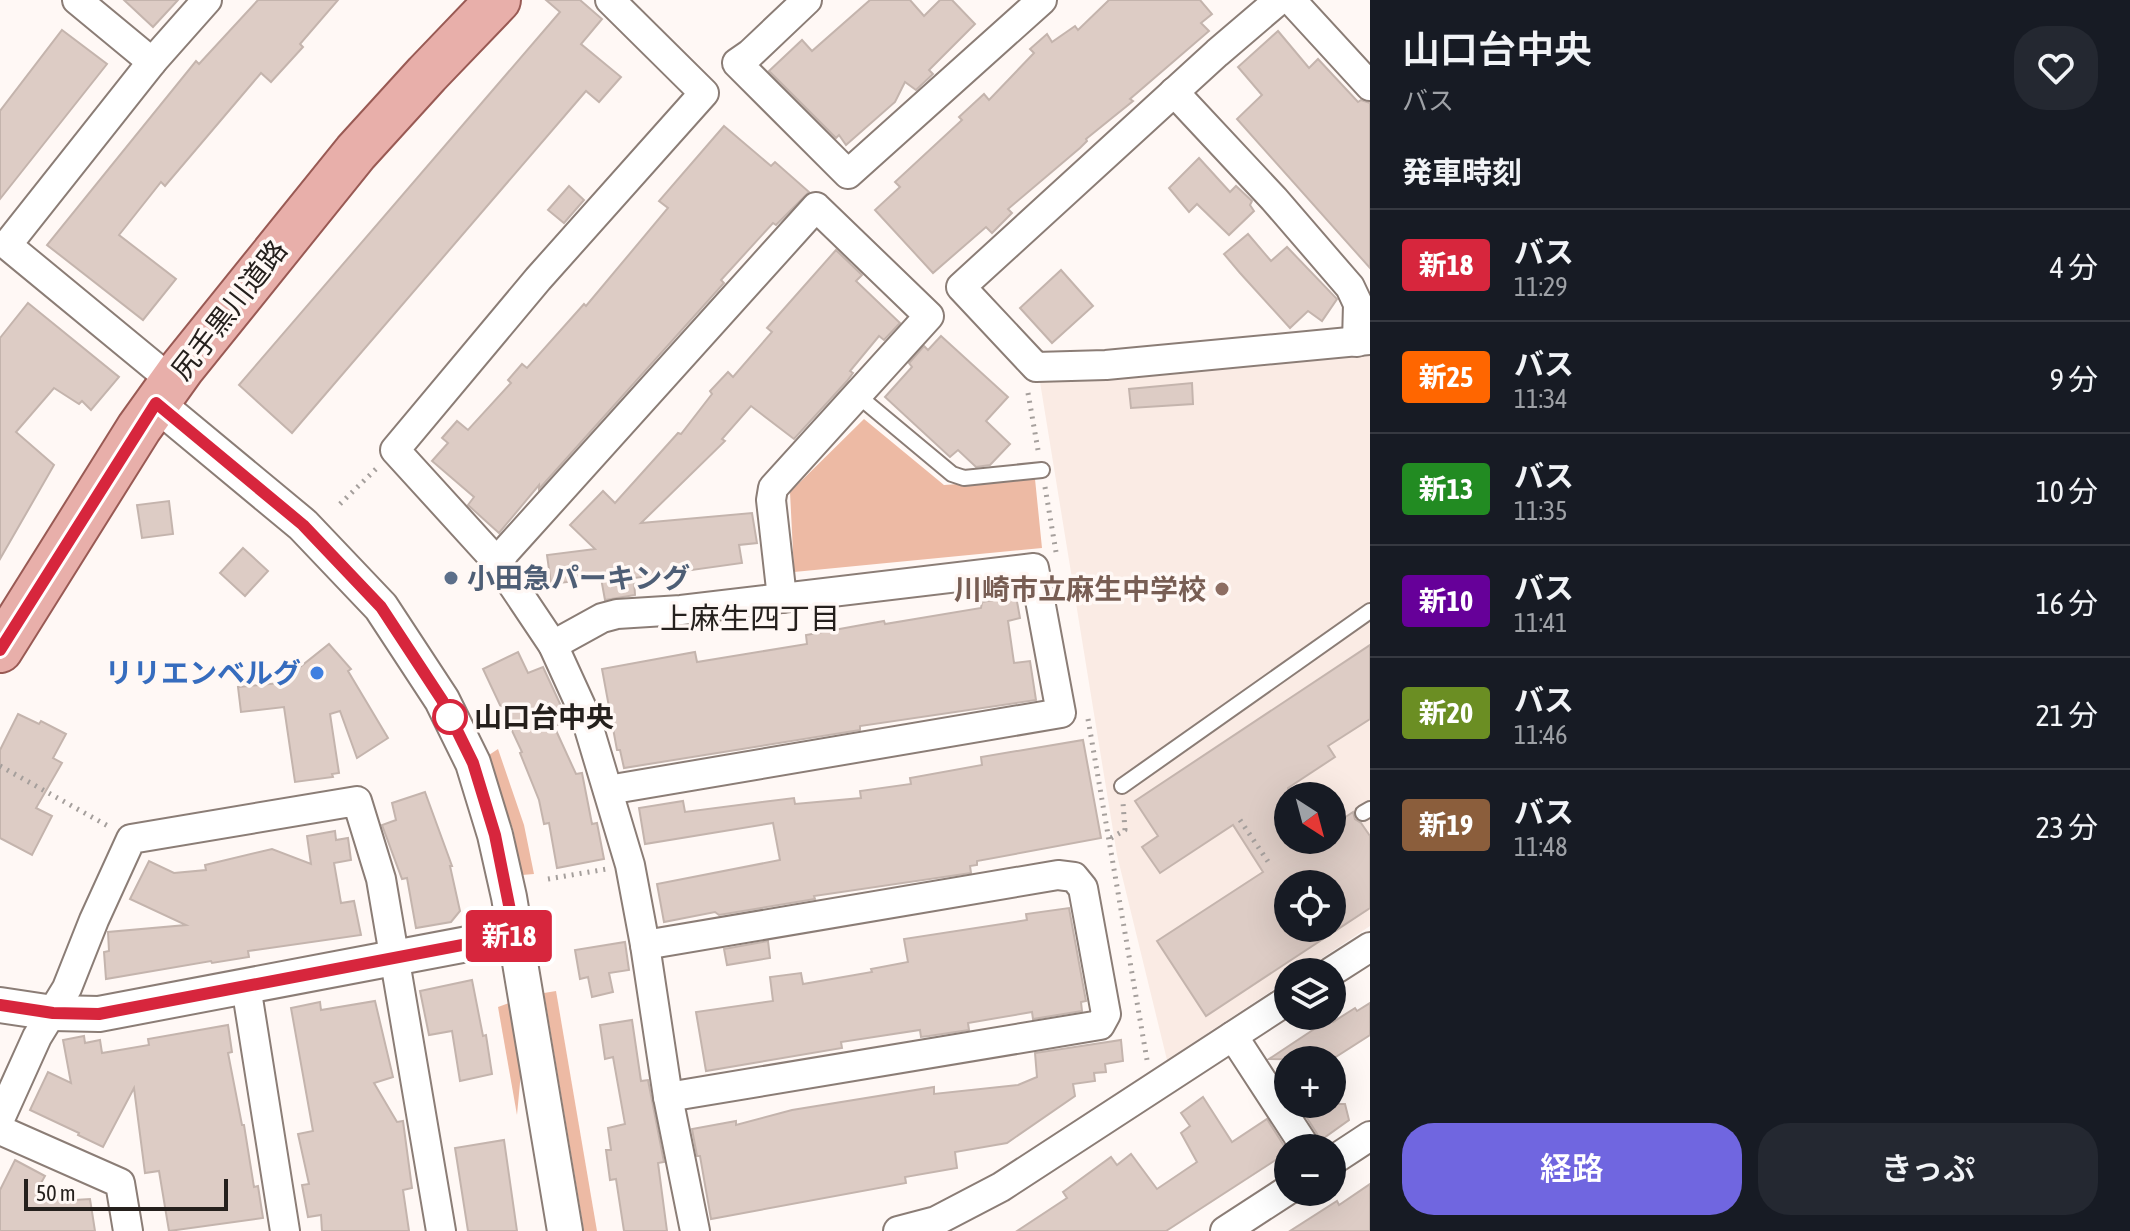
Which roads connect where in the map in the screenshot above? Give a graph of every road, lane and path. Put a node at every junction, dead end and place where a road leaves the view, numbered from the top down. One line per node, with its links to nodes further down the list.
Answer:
1 (77, 0): 9 (street)
2 (207, 0): 9 (street)
3 (498, 0): 13 (main road, 尻手黒川道路)
4 (610, 0): 15 (street)
5 (807, 0): 6 (street)
6 (1042, 0)
7 (1279, 0): 11 (street)
8 (1291, 0): 10 (street)
9 (152, 62): 13 (street)
10 (1370, 86)
11 (1174, 92): 12 (street); 12 (street)
12 (1363, 341)
13 (164, 392): 22 (main road, 尻手黒川道路); 33 (street)
14 (856, 394): 16 (lane); 18 (street); 19 (street)
15 (395, 450): 17 (path); 18 (street)
16 (1042, 470)
17 (340, 504)
18 (498, 563): 21 (street)
19 (782, 598): 21 (street); 25 (street)
20 (1370, 611): 24 (lane)
21 (553, 645): 25 (street)
22 (0, 650)
23 (0, 766): 28 (path)
24 (1122, 786): 29 (path)
25 (608, 790): 34 (street)
26 (1106, 815): 29 (path)
27 (1240, 820): 30 (path)
28 (107, 826)
29 (1111, 838): 43 (path)
30 (1271, 866)
31 (611, 869): 32 (path)
32 (548, 879)
33 (515, 935): 36 (street); 54 (street)
34 (645, 945): 44 (street); 44 (street)
35 (1370, 947): 37 (street)
36 (395, 958): 38 (street); 41 (street); 53 (street)
37 (1346, 962)
38 (246, 986): 41 (street); 52 (street)
39 (0, 1005): 41 (street)
40 (1274, 1009): 42 (street)
41 (53, 1013): 45 (street)
42 (1233, 1036): 43 (street); 47 (street)
43 (1151, 1089): 56 (street)
44 (668, 1097): 55 (street)
45 (0, 1119)
46 (0, 1130): 51 (street)
47 (1297, 1134)
48 (1370, 1136): 49 (street)
49 (1346, 1152)
50 (1274, 1199): 57 (street)
51 (128, 1231)
52 (285, 1231)
53 (441, 1231)
54 (565, 1231)
55 (695, 1231)
56 (898, 1231)
57 (1225, 1231)

